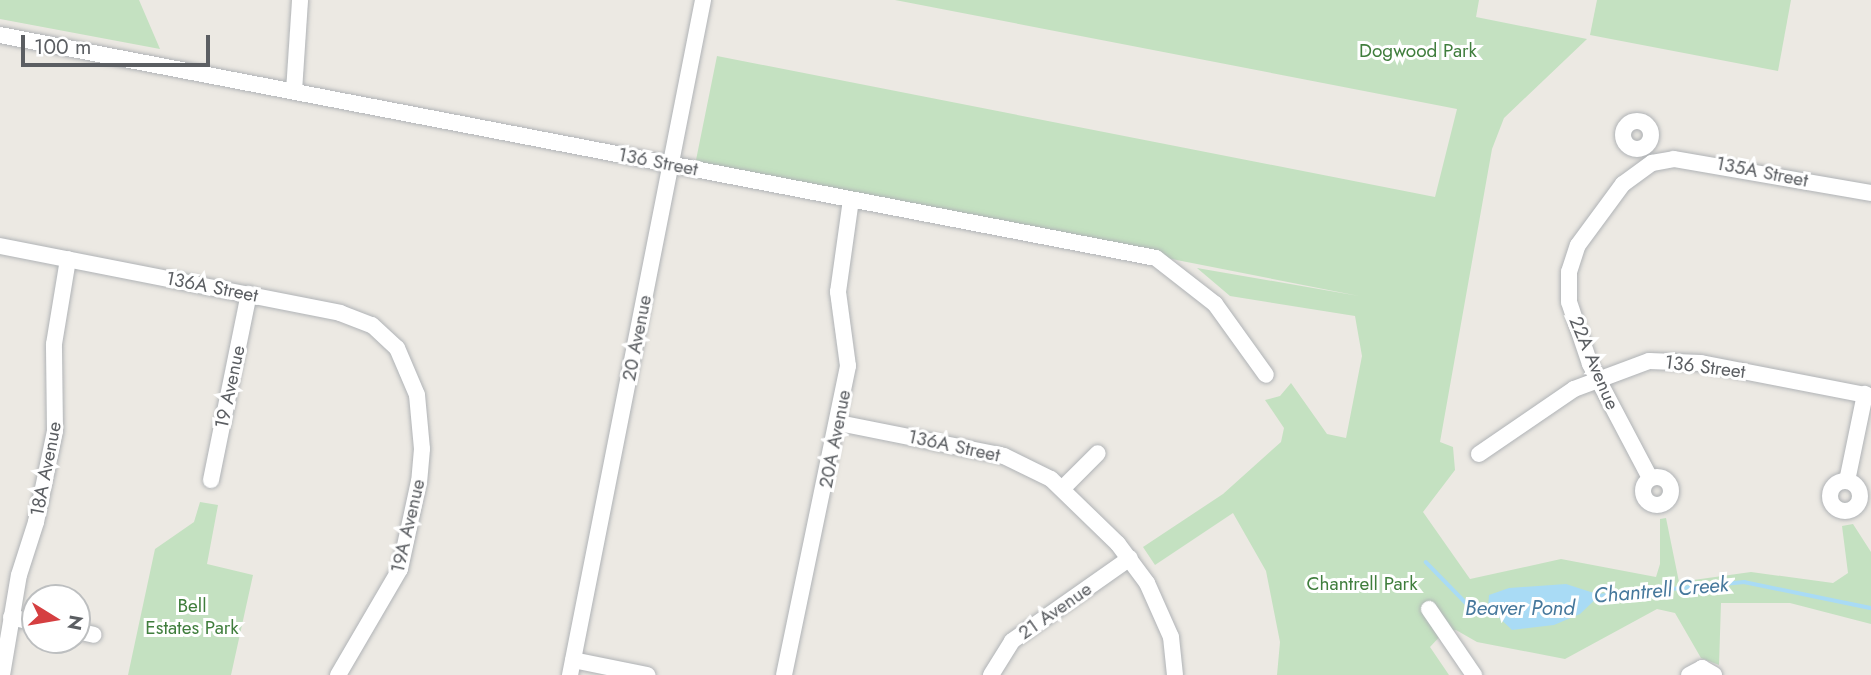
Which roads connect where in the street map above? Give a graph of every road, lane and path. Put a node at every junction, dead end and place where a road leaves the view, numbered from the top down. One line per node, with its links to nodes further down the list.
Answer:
1 (300, 0): 4 (street)
2 (703, 0): 7 (street, 20 Avenue)
3 (0, 35): 4 (street, 136 Street)
4 (294, 92): 7 (street, 136 Street)
5 (1645, 147): 6 (street)
6 (1652, 163): 8 (street, 135A Street); 15 (street, 22A Avenue)
7 (671, 164): 9 (street, 136 Street); 30 (street, 20 Avenue)
8 (1871, 193)
9 (851, 201): 14 (street, 136 Street); 17 (street, 20A Avenue)
10 (0, 246): 11 (street, 136A Street)
11 (68, 259): 12 (street, 136A Street); 26 (street, 18A Avenue)
12 (249, 294): 13 (street, 136A Street); 21 (street, 19 Avenue)
13 (406, 362): 32 (street, 19A Avenue)
14 (1265, 375)
15 (1597, 378): 16 (street, 136 Street); 19 (street, 136 Street); 20 (street, 22A Avenue)
16 (1868, 395): 22 (street)
17 (838, 423): 23 (street, 136A Street); 34 (street, 20A Avenue)
18 (1098, 453): 23 (street)
19 (1479, 454)
20 (1650, 478)
21 (211, 480)
22 (1847, 481)
23 (1063, 488): 24 (street, 136A Street)
24 (1130, 558): 35 (street, 21 Avenue); 36 (street, 136A Street)
25 (1429, 609): 37 (street)
26 (10, 617): 27 (street); 31 (street, 18A Avenue)
27 (21, 619)
28 (91, 634): 29 (street)
29 (94, 635)
30 (572, 668): 33 (street)
31 (2, 675)
32 (338, 675)
33 (647, 675)
34 (785, 675)
35 (991, 675)
36 (1175, 675)
37 (1474, 675)
38 (1689, 675): 39 (street)
39 (1714, 675)

